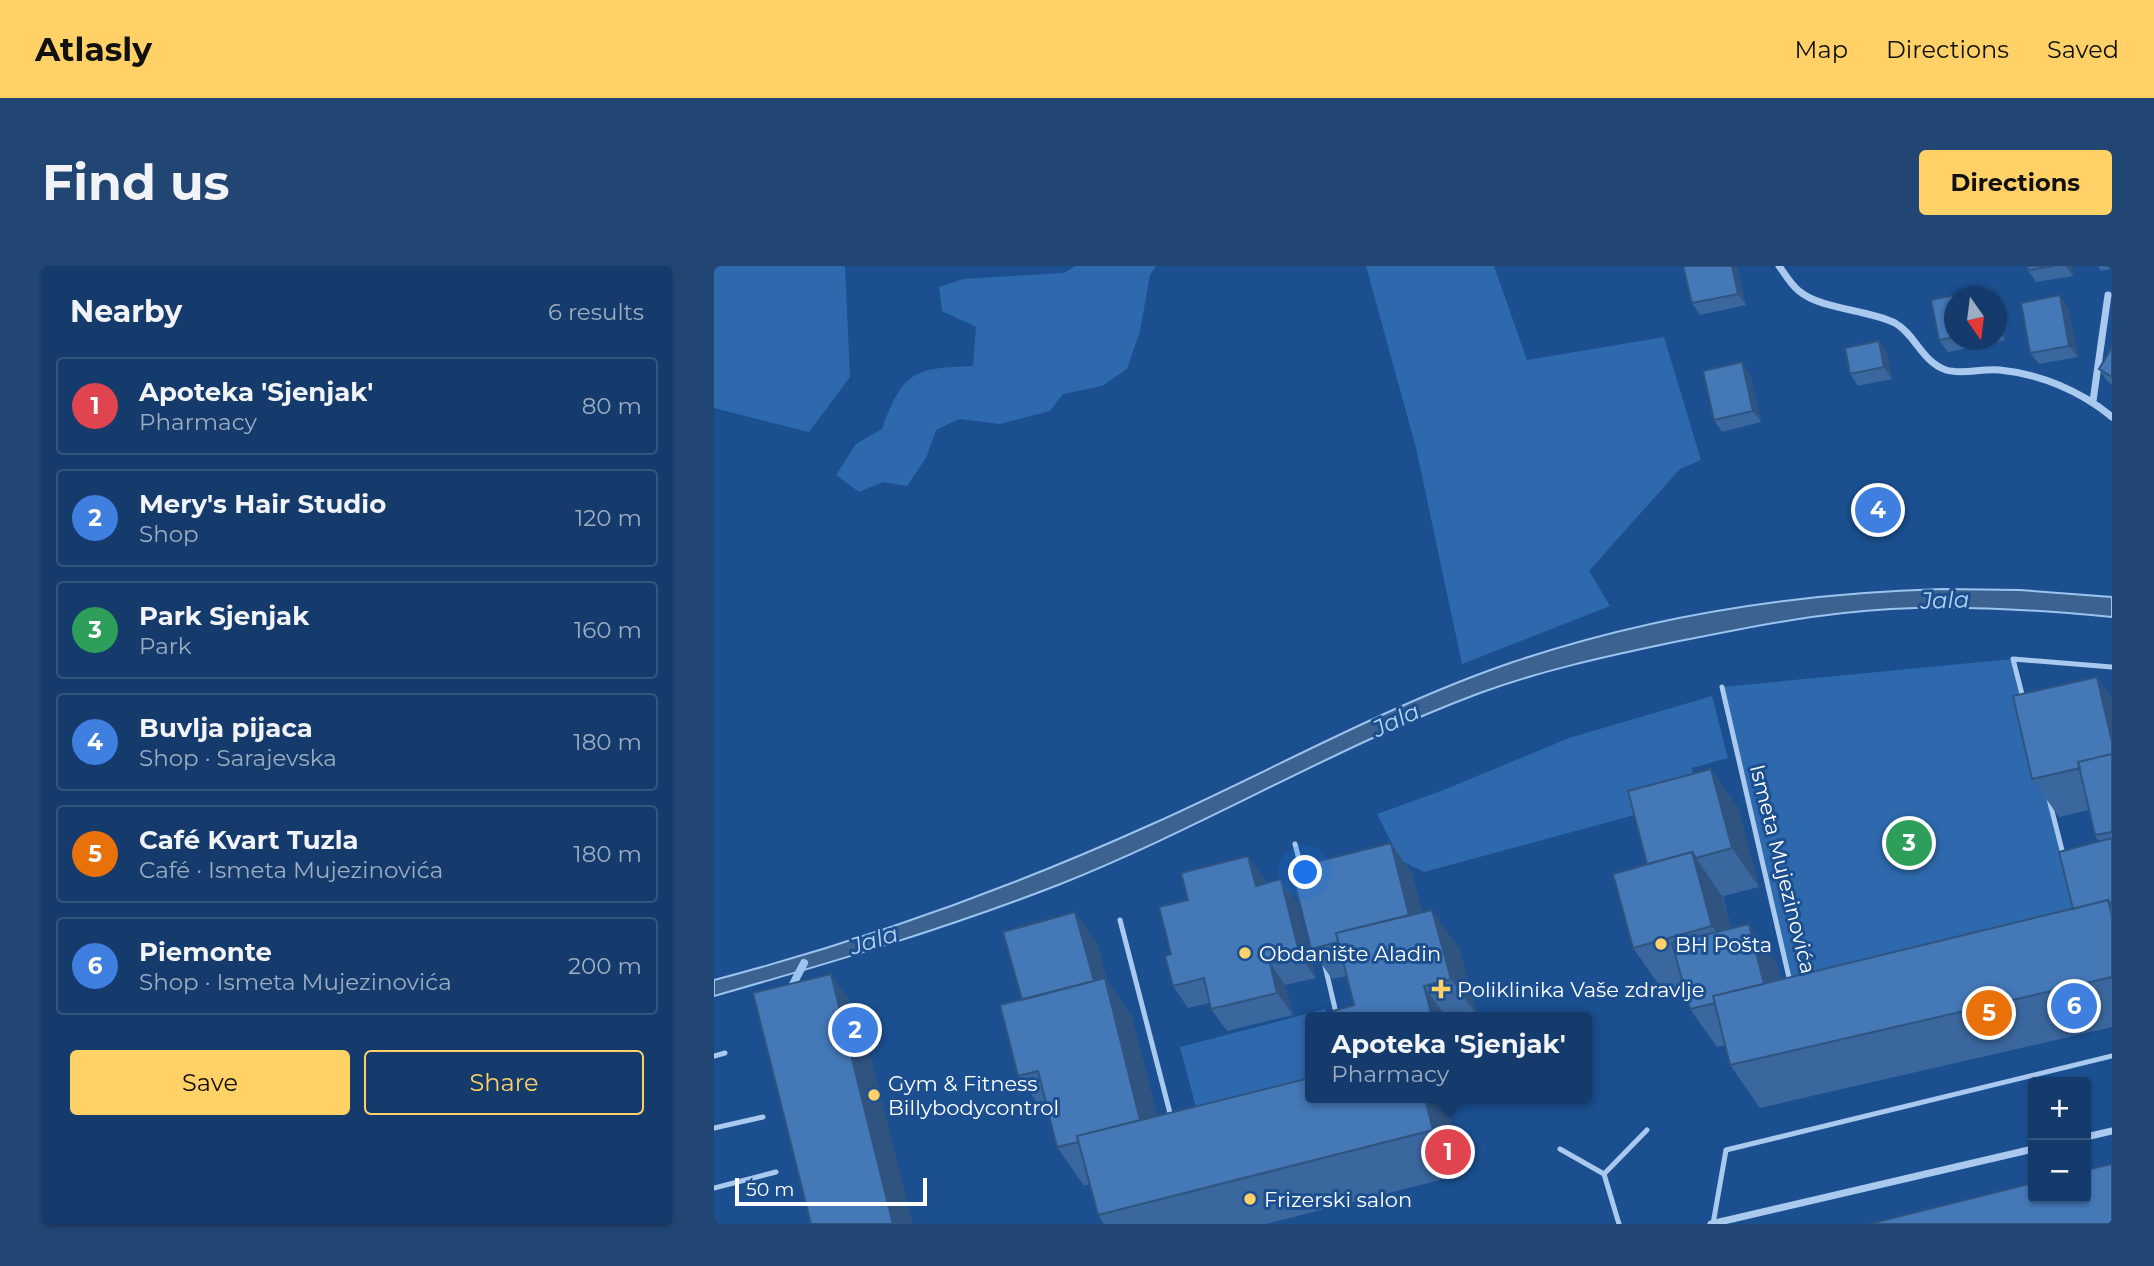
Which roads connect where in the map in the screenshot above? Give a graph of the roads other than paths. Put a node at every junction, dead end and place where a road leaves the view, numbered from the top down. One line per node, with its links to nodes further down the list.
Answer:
1 (1779, 266): 3 (street)
2 (2108, 295): 3 (street)
3 (2093, 401): 4 (street)
4 (2112, 417)
5 (2112, 667): 7 (lane)
6 (1722, 687): 14 (lane, Ismeta Mujezinovića)
7 (2027, 712)
8 (2047, 791): 10 (lane)
9 (1295, 844): 11 (lane)
10 (2067, 869)
11 (1305, 884)
12 (1120, 920): 20 (lane)
13 (1324, 964): 15 (lane)
14 (1795, 989)
15 (1336, 1012)
16 (725, 1053): 17 (lane)
17 (714, 1056)
18 (2112, 1056): 31 (lane)
19 (763, 1117): 21 (lane)
20 (1171, 1119)
21 (714, 1128)
22 (1647, 1130): 28 (lane)
23 (2112, 1131): 24 (street)
24 (2091, 1136)
25 (1560, 1149): 28 (lane)
26 (2028, 1150): 31 (street)
27 (776, 1172): 29 (lane)
28 (1604, 1174): 30 (lane)
29 (714, 1188)
30 (1619, 1224)
31 (1712, 1224)

